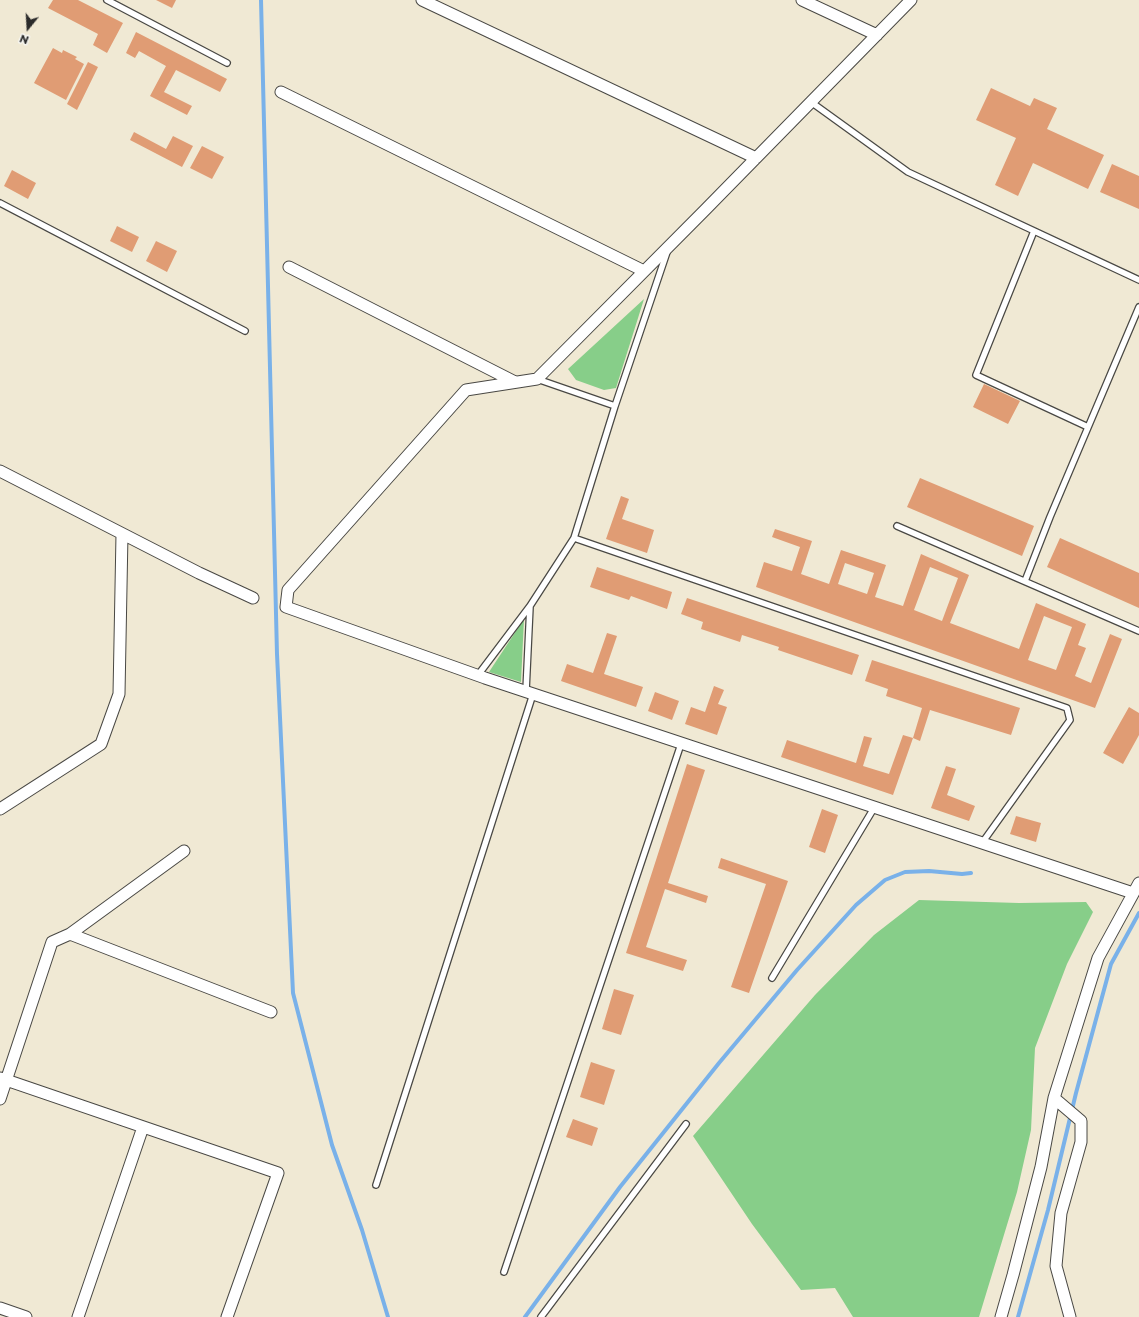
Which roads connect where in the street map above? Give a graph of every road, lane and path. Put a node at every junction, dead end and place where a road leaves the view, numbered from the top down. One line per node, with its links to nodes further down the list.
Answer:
1 (107, 0): 6 (lane)
2 (422, 0): 9 (street)
3 (802, 0): 5 (street)
4 (911, 0): 5 (street)
5 (877, 35): 8 (street)
6 (227, 63)
7 (281, 92): 14 (street)
8 (811, 102): 9 (street); 11 (lane)
9 (756, 158): 12 (street)
10 (0, 203): 17 (lane)
11 (1034, 231): 15 (lane); 21 (lane)
12 (669, 246): 14 (street); 20 (lane)
13 (289, 267): 19 (street)
14 (644, 271): 18 (street)
15 (1139, 280)
16 (1139, 307): 21 (lane)
17 (245, 331)
18 (537, 379): 19 (street); 20 (lane)
19 (515, 382): 30 (street)
20 (615, 406): 25 (lane)
21 (1088, 427): 26 (lane)
22 (0, 471): 24 (street)
23 (897, 526): 26 (lane)
24 (122, 534): 27 (street); 34 (street)
25 (574, 538): 28 (lane); 35 (lane)
26 (1025, 581): 29 (lane)
27 (253, 598)
28 (530, 606): 30 (lane); 31 (lane)
29 (1139, 631)
30 (478, 675): 31 (street)
31 (529, 692): 32 (street); 47 (lane)
32 (682, 744): 33 (street); 48 (lane)
33 (874, 808): 35 (street); 40 (lane)
34 (0, 809)
35 (982, 843): 38 (street)
36 (184, 851): 39 (street)
37 (1139, 883): 38 (street)
38 (1133, 893): 43 (street)
39 (70, 934): 41 (street); 42 (street)
40 (772, 978)
41 (271, 1012)
42 (3, 1079): 44 (street); 46 (street)
43 (1054, 1098): 54 (street); 55 (street)
44 (0, 1099)
45 (686, 1124): 53 (lane)
46 (143, 1127): 51 (street); 52 (street)
47 (376, 1185)
48 (504, 1272)
49 (0, 1308): 50 (street)
50 (26, 1317)
51 (78, 1317)
52 (227, 1317)
53 (541, 1317)
54 (1001, 1317)
55 (1070, 1317)

